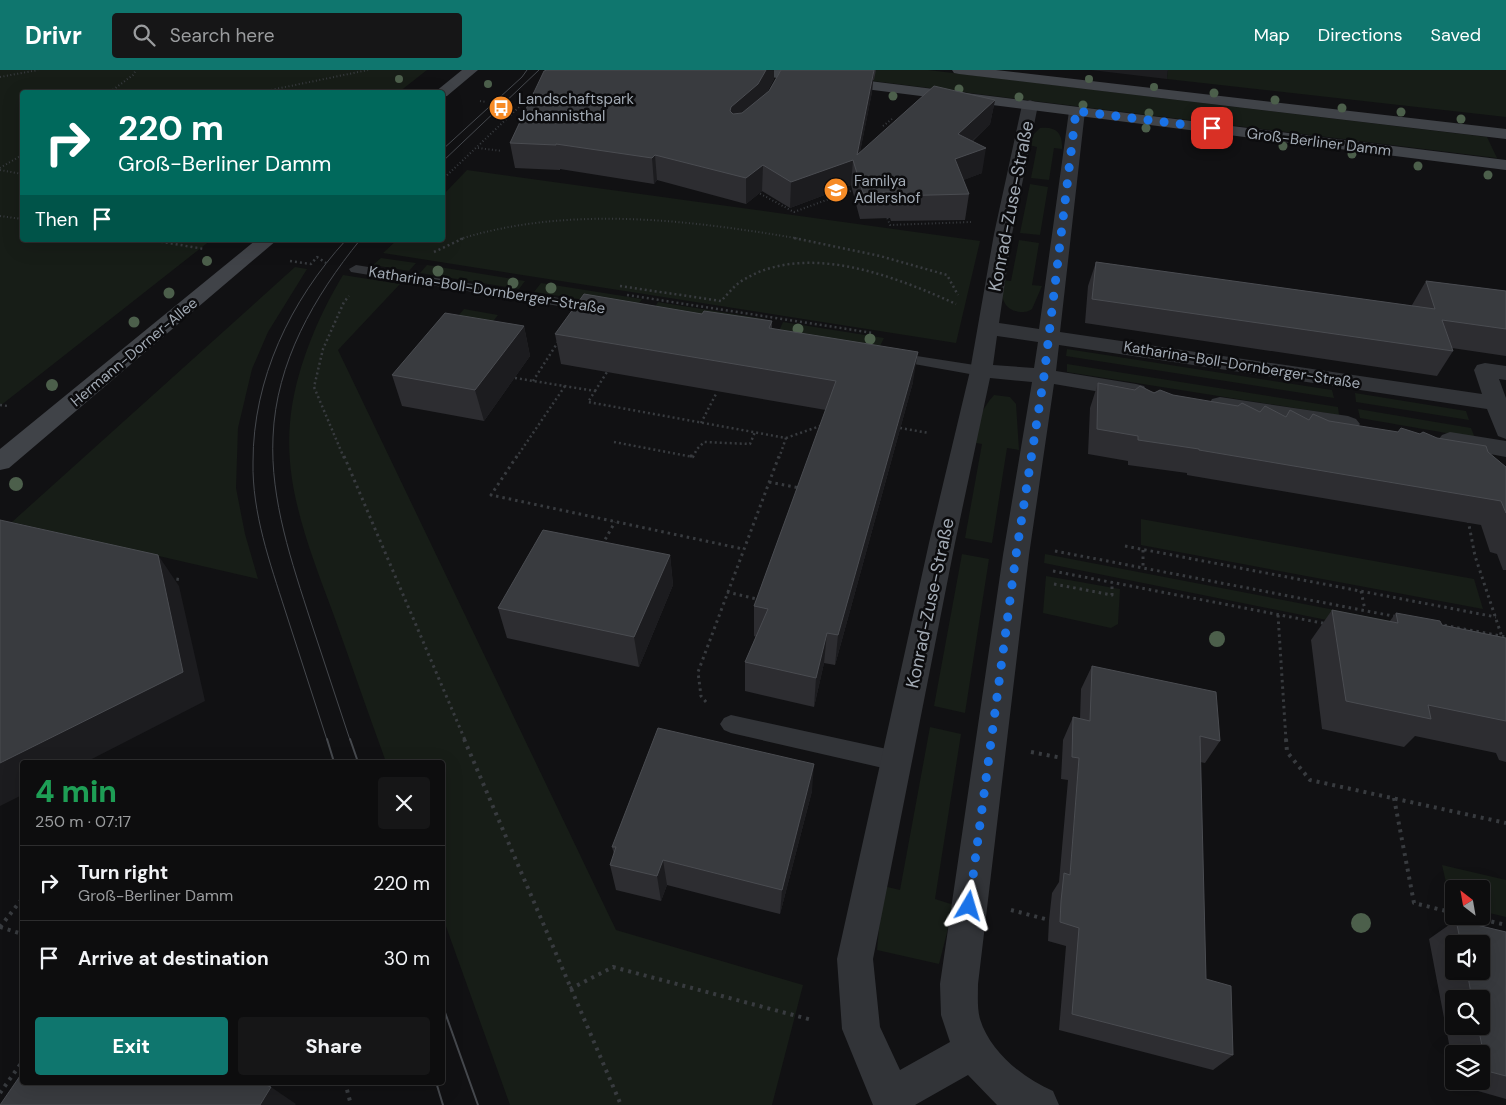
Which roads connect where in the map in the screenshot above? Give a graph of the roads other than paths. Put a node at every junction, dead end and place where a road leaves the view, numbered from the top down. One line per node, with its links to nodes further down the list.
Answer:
1 (470, 70): 4 (main road)
2 (746, 70): 5 (main road, Groß-Berliner Damm)
3 (959, 70): 7 (main road, Groß-Berliner Damm)
4 (445, 91)
5 (1030, 105): 6 (main road, Groß-Berliner Damm); 12 (street, Konrad-Zuse-Straße)
6 (1076, 111): 8 (main road, Groß-Berliner Damm); 13 (street)
7 (1506, 134)
8 (1506, 165)
9 (266, 242): 25 (main road, Hermann-Dorner-Allee)
10 (356, 269): 11 (lane, Katharina-Boll-Dornberger-Straße)
11 (642, 316)
12 (988, 328): 13 (street, Katharina-Boll-Dornberger-Straße); 15 (street, Konrad-Zuse-Straße)
13 (1049, 336): 17 (street); 20 (street, Katharina-Boll-Dornberger-Straße)
14 (881, 355): 15 (lane)
15 (981, 371): 17 (street); 27 (street, Konrad-Zuse-Straße)
16 (1506, 374): 20 (street)
17 (1044, 376): 18 (street); 28 (street)
18 (1156, 394)
19 (1203, 401): 21 (street)
20 (1496, 404): 22 (street)
21 (1369, 428)
22 (1506, 431)
23 (1426, 436): 24 (street)
24 (1506, 449)
25 (0, 462)
26 (731, 724): 27 (lane)
27 (896, 761): 29 (street, Konrad-Zuse-Straße)
28 (974, 1050): 29 (street); 30 (street)
29 (892, 1101)
30 (1039, 1105)

